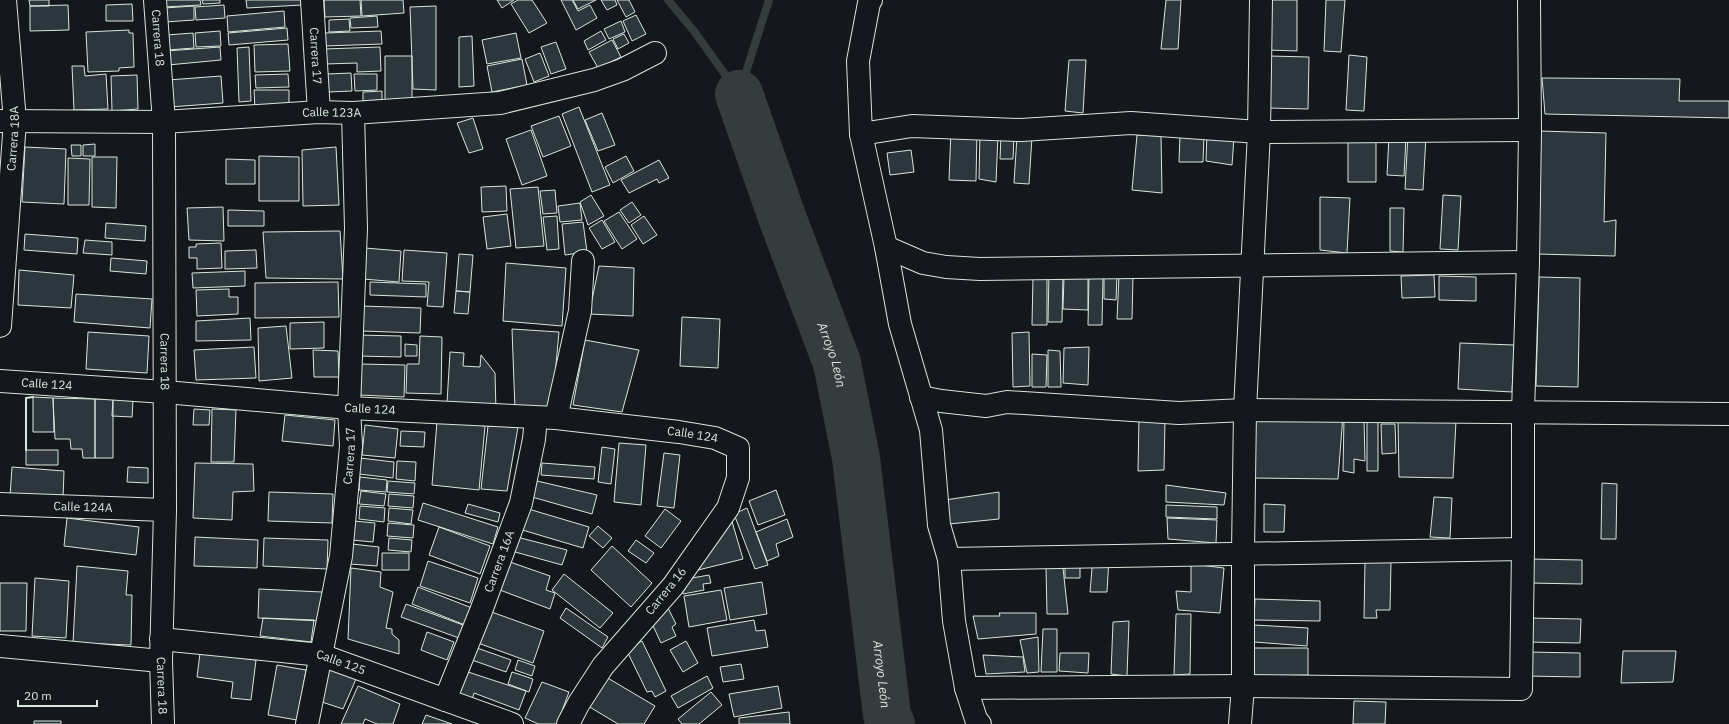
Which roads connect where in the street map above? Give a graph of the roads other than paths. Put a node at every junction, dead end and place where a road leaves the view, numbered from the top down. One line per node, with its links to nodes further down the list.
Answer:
1 (5, 0): 10 (street, Carrera 18A)
2 (155, 0): 11 (street, Carrera 18)
3 (312, 0): 8 (street, Carrera 17)
4 (870, 0): 14 (street)
5 (1261, 0): 13 (street)
6 (1529, 0): 12 (street)
7 (654, 53): 9 (street, Calle 123A)
8 (319, 112): 9 (street, Calle 123A); 11 (street, Calle 123A)
9 (353, 113): 23 (street, Carrera 17)
10 (8, 121): 11 (street, Calle 123A); 19 (street, Carrera 18A)
11 (164, 122): 21 (street, Carrera 18)
12 (1530, 130): 13 (street); 17 (street)
13 (1259, 132): 14 (street); 18 (street)
14 (861, 134): 15 (street)
15 (886, 247): 18 (street); 22 (street)
16 (583, 261): 27 (street, Carrera 16A)
17 (1528, 262): 18 (street); 25 (street)
18 (1252, 266): 24 (street)
19 (0, 326)
20 (0, 381): 21 (street, Calle 124)
21 (165, 392): 23 (street, Calle 124); 30 (street, Carrera 18)
22 (921, 397): 24 (street); 33 (street)
23 (348, 408): 27 (street, Calle 124); 36 (street, Carrera 17)
24 (1245, 410): 25 (street); 32 (street)
25 (1523, 411): 26 (street); 31 (street)
26 (1729, 414)
27 (546, 418): 28 (street, Calle 124); 40 (street, Carrera 16A)
28 (738, 448): 44 (street, Carrera 16)
29 (0, 504): 30 (street, Calle 124A)
30 (165, 510): 34 (street, Carrera 18)
31 (1523, 549): 32 (street); 38 (street)
32 (1242, 553): 33 (street); 38 (street)
33 (949, 559): 39 (street)
34 (161, 639): 36 (street, Calle 125); 37 (street, Carrera 18)
35 (0, 646): 37 (street)
36 (321, 656): 40 (street, Calle 125); 42 (street, Carrera 17)
37 (160, 661): 41 (street, Carrera 18)
38 (1243, 686): 39 (street); 46 (street)
39 (966, 688): 45 (street)
40 (446, 700): 43 (street, Calle 125)
41 (163, 724)
42 (307, 724)
43 (512, 724)
44 (568, 724)
45 (980, 724)
46 (1240, 724)

